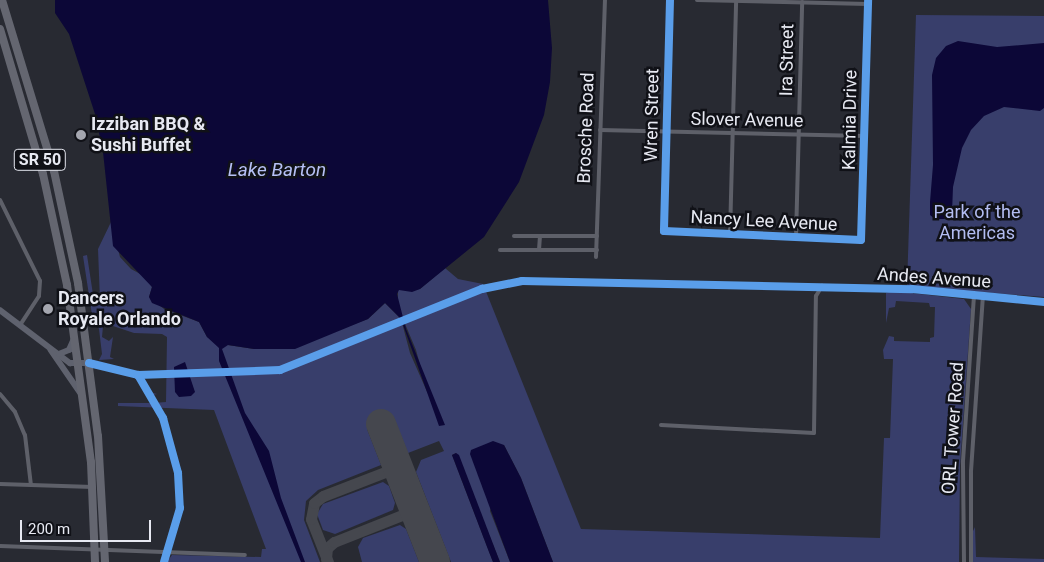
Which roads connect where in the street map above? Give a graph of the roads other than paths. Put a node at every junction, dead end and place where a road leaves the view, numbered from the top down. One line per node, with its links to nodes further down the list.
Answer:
1 (2, 0): 17 (highway, SR 50)
2 (605, 0): 12 (street, Brosche Road)
3 (670, 0): 13 (street, Wren Street)
4 (697, 0): 5 (street)
5 (736, 1): 6 (street); 14 (street)
6 (802, 2): 7 (street); 15 (street, Ira Street)
7 (868, 2): 16 (street, Kalmia Drive)
8 (0, 29): 10 (highway, SR 50)
9 (0, 38): 10 (highway)
10 (9, 57): 11 (highway, SR 50)
11 (24, 104): 17 (highway); 18 (highway, SR 50)
12 (600, 130): 13 (street, Slover Avenue); 25 (street, Brosche Road)
13 (667, 132): 14 (street, Slover Avenue); 21 (street, Wren Street)
14 (733, 133): 15 (street, Slover Avenue); 22 (street)
15 (799, 134): 16 (street, Slover Avenue); 26 (street, Ira Street)
16 (864, 136): 27 (street, Kalmia Drive)
17 (54, 172): 19 (highway, SR 50)
18 (43, 174): 19 (highway); 37 (highway, SR 50)
19 (60, 194): 40 (highway, SR 50)
20 (0, 200): 36 (street)
21 (664, 231): 22 (street, Nancy Lee Avenue)
22 (730, 235): 26 (street, Nancy Lee Avenue)
23 (514, 236): 24 (street)
24 (540, 236): 25 (street); 29 (street)
25 (597, 236): 30 (street, Brosche Road)
26 (796, 238): 27 (street, Nancy Lee Avenue)
27 (861, 240)
28 (500, 250): 29 (street)
29 (538, 250): 30 (street)
30 (597, 250): 31 (street, Brosche Road)
31 (596, 257)
32 (974, 295): 33 (street, Andes Avenue); 45 (street, ORL Tower Road); 46 (street, Andes Avenue)
33 (983, 296): 34 (street, Andes Avenue); 47 (street, ORL Tower Road)
34 (1044, 302)
35 (0, 310): 36 (street)
36 (21, 324): 38 (street)
37 (75, 331): 39 (street); 41 (highway, SR 50)
38 (50, 348): 39 (street); 42 (street)
39 (59, 354): 41 (street)
40 (90, 367): 41 (street); 55 (highway, SR 50)
41 (79, 368): 42 (street); 44 (highway, SR 50)
42 (67, 371): 44 (street)
43 (0, 394): 49 (street)
44 (83, 398): 50 (highway, SR 50)
45 (966, 425): 47 (street); 51 (street, ORL Tower Road)
46 (661, 426)
47 (974, 426): 52 (street, ORL Tower Road)
48 (0, 484): 49 (street)
49 (31, 485): 50 (street)
50 (93, 487): 54 (highway, SR 50)
51 (962, 522): 52 (street); 61 (street, ORL Tower Road)
52 (969, 523): 62 (street, ORL Tower Road)
53 (0, 546): 54 (street)
54 (95, 549): 55 (street); 58 (highway, SR 50)
55 (105, 550): 56 (street); 59 (highway, SR 50)
56 (165, 552): 57 (street); 60 (street)
57 (245, 555)
58 (95, 562)
59 (105, 562)
60 (164, 562)
61 (964, 562)
62 (970, 562)

